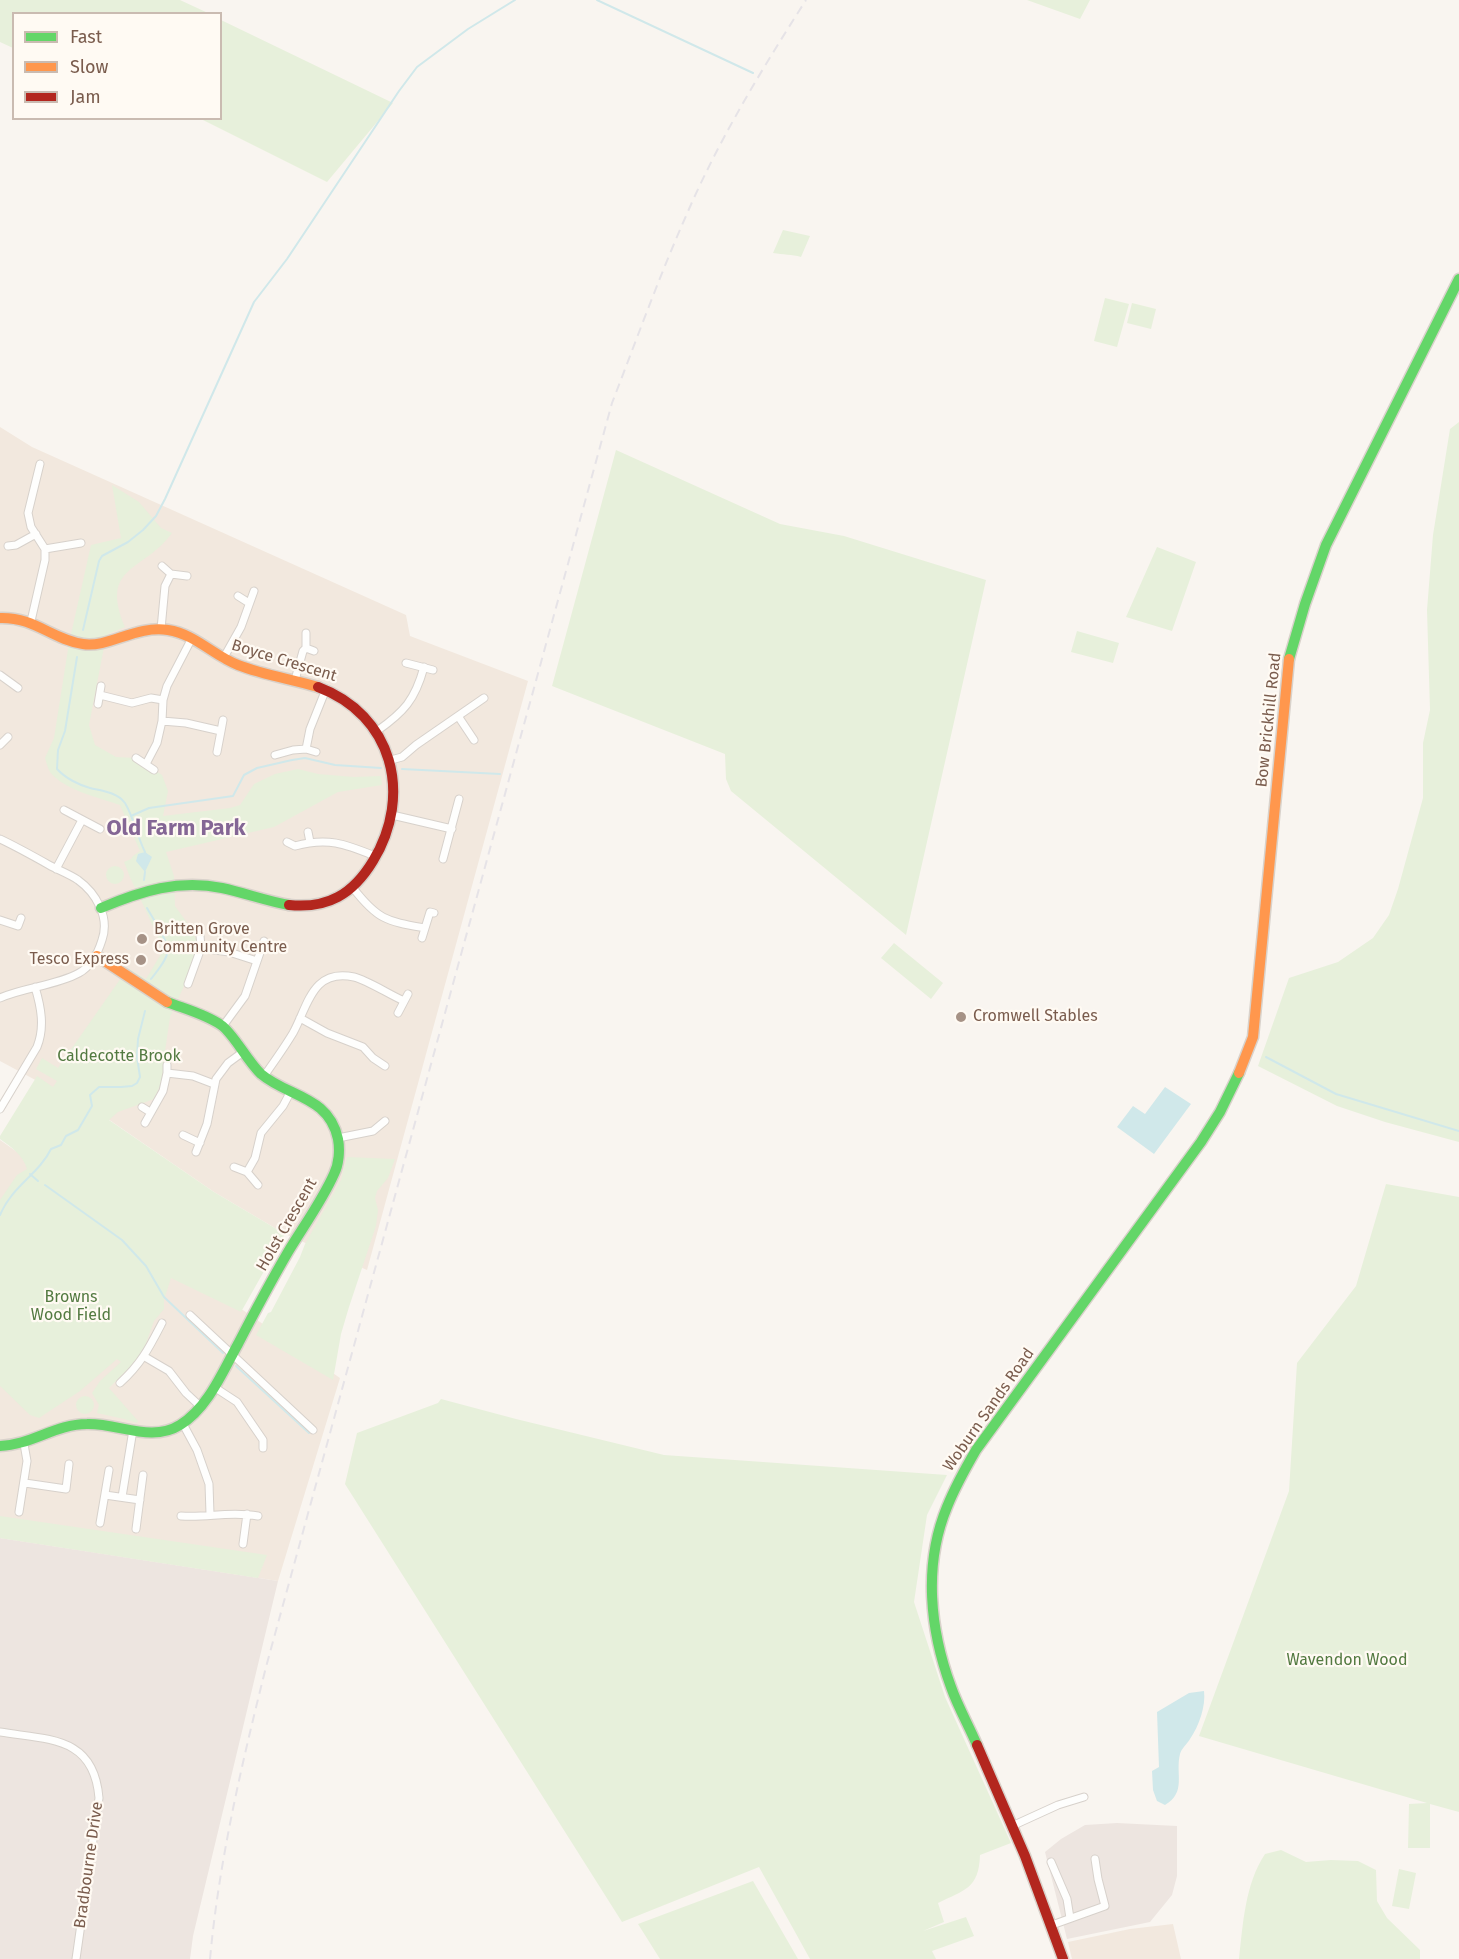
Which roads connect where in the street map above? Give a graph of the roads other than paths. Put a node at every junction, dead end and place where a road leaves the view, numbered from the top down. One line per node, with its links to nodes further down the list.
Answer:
1 (1459, 279): 87 (street, Bow Brickhill Road)
2 (40, 464): 3 (street)
3 (38, 473): 4 (street); 5 (street)
4 (49, 476)
5 (36, 534): 7 (street); 8 (street)
6 (81, 543): 8 (street)
7 (8, 546)
8 (45, 549): 16 (street)
9 (162, 566): 10 (street)
10 (171, 574): 11 (street); 17 (street)
11 (187, 576)
12 (254, 591): 14 (street)
13 (238, 596): 14 (street)
14 (249, 603): 22 (street)
15 (0, 618): 16 (street, Boyce Crescent)
16 (31, 621): 17 (street, Boyce Crescent)
17 (161, 629): 19 (street, Boyce Crescent)
18 (306, 633): 20 (street)
19 (192, 638): 22 (street, Boyce Crescent); 35 (street)
20 (306, 648): 21 (street); 27 (street)
21 (314, 651)
22 (223, 659): 27 (street, Boyce Crescent)
23 (406, 663): 24 (street)
24 (424, 667): 25 (street); 41 (street)
25 (434, 670)
26 (0, 675): 28 (street)
27 (295, 680): 31 (street, Boyce Crescent)
28 (9, 682): 30 (street); 32 (street)
29 (101, 686): 33 (street)
30 (18, 688)
31 (326, 689): 41 (street, Boyce Crescent); 45 (street)
32 (3, 690)
33 (100, 695): 35 (street); 36 (street)
34 (484, 698): 37 (street)
35 (163, 700): 39 (street)
36 (98, 704)
37 (458, 716): 43 (street); 50 (street)
38 (224, 720): 40 (street)
39 (162, 721): 40 (street); 51 (street)
40 (220, 731): 46 (street)
41 (376, 731): 50 (street, Boyce Crescent)
42 (8, 737): 44 (street)
43 (474, 740)
44 (0, 745)
45 (306, 749): 47 (street); 48 (street)
46 (216, 752)
47 (316, 752)
48 (275, 755)
49 (136, 758): 51 (street)
50 (390, 760): 55 (street, Boyce Crescent)
51 (146, 764): 52 (street)
52 (154, 770)
53 (459, 799): 57 (street)
54 (64, 810): 56 (street)
55 (392, 815): 57 (street); 63 (street, Boyce Crescent)
56 (82, 820): 58 (street); 65 (street)
57 (452, 829): 64 (street)
58 (100, 830)
59 (308, 832): 62 (street)
60 (0, 839): 65 (street)
61 (287, 842): 62 (street)
62 (310, 842): 63 (street)
63 (375, 856): 66 (street, Boyce Crescent)
64 (442, 859)
65 (56, 869): 67 (street)
66 (353, 888): 67 (street, Boyce Crescent); 71 (street)
67 (101, 908): 76 (street)
68 (434, 913): 71 (street)
69 (21, 918): 70 (street)
70 (0, 920)
71 (424, 928): 73 (street)
72 (200, 935): 75 (street)
73 (422, 938)
74 (264, 941): 77 (street)
75 (201, 948): 77 (street); 78 (street)
76 (96, 956): 79 (street); 85 (street)
77 (257, 961): 85 (street)
78 (188, 984)
79 (35, 987): 81 (street); 93 (street)
80 (408, 994): 82 (street)
81 (0, 998)
82 (404, 1001): 83 (street); 84 (street)
83 (398, 1013)
84 (300, 1018): 88 (street); 89 (street)
85 (223, 1026): 86 (street)
86 (243, 1052): 89 (street); 90 (street)
87 (1246, 1055): 136 (street, Woburn Sands Road)
88 (385, 1066)
89 (264, 1076): 91 (street)
90 (214, 1084): 94 (street); 99 (street)
91 (291, 1091): 98 (street); 102 (street)
92 (142, 1107): 94 (street)
93 (0, 1108)
94 (150, 1112): 96 (street)
95 (385, 1121): 98 (street)
96 (145, 1123)
97 (183, 1135): 99 (street)
98 (338, 1138): 106 (street, Holst Crescent)
99 (200, 1143): 100 (street)
100 (196, 1152)
101 (234, 1167): 102 (street)
102 (247, 1172): 103 (street)
103 (258, 1185)
104 (190, 1315): 106 (street)
105 (162, 1323): 107 (street)
106 (232, 1355): 109 (street, Holst Crescent); 112 (street)
107 (145, 1357): 108 (street); 111 (street)
108 (120, 1383)
109 (214, 1387): 111 (street, Holst Crescent); 118 (street)
110 (294, 1400): 112 (street)
111 (201, 1407): 113 (street, Holst Crescent)
112 (290, 1407): 115 (street)
113 (183, 1424): 114 (street, Holst Crescent); 127 (street)
114 (133, 1430): 116 (street, Holst Crescent); 124 (street)
115 (313, 1430)
116 (24, 1443): 117 (street, Holst Crescent); 122 (street)
117 (0, 1446)
118 (263, 1449)
119 (69, 1464): 122 (street)
120 (109, 1470): 123 (street)
121 (143, 1475): 125 (street)
122 (25, 1484): 126 (street)
123 (105, 1495): 124 (street); 131 (street)
124 (122, 1497): 125 (street)
125 (140, 1500): 132 (street)
126 (19, 1512)
127 (210, 1514): 128 (street); 129 (street)
128 (247, 1514): 130 (street); 133 (street)
129 (181, 1516)
130 (258, 1516)
131 (100, 1523)
132 (136, 1529)
133 (243, 1544)
134 (0, 1732): 141 (street, Bradbourne Drive)
135 (1084, 1797): 136 (street)
136 (1012, 1826): 140 (street, Woburn Sands Road)
137 (1095, 1859): 139 (street)
138 (1051, 1862): 139 (street)
139 (1070, 1918): 140 (street)
140 (1052, 1925): 142 (street, Woburn Sands Road)
141 (75, 1959)
142 (1063, 1959)

